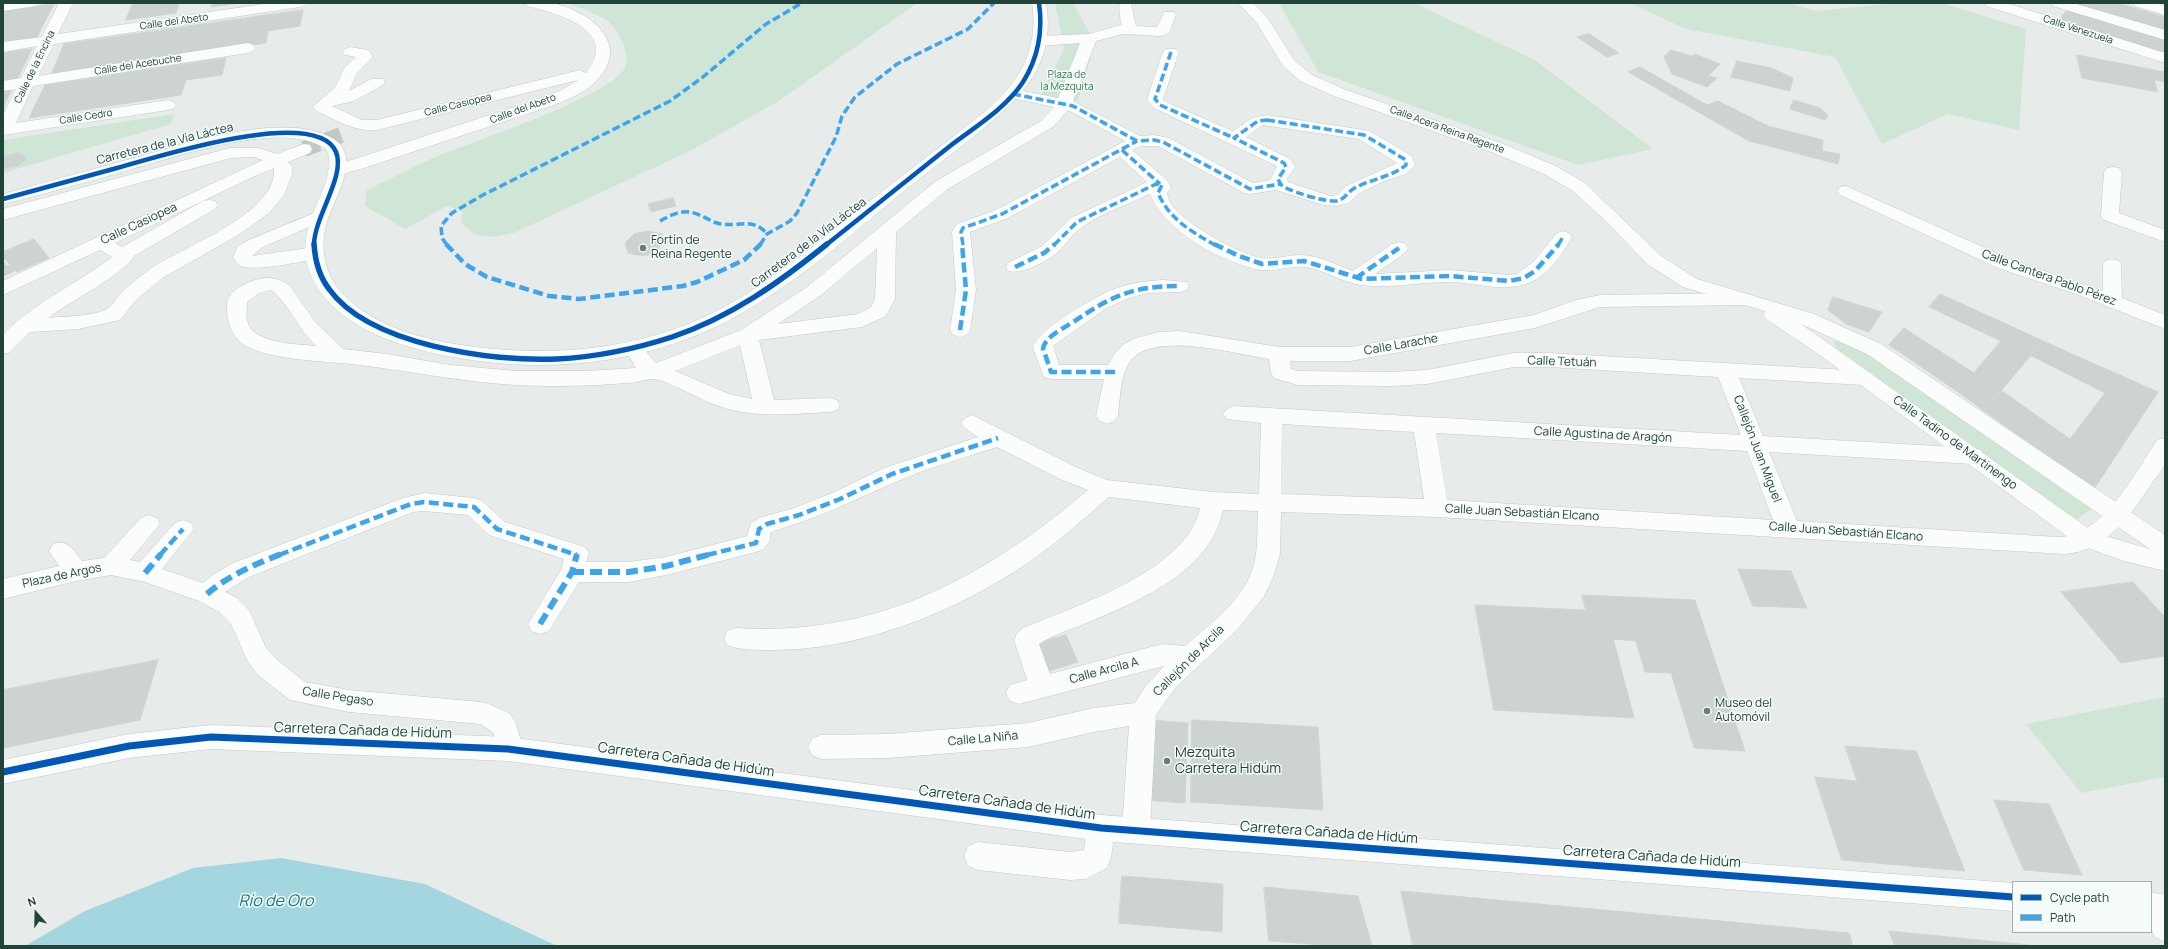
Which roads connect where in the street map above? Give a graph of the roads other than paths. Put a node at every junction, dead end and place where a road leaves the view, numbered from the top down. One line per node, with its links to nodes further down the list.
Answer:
1 (31, 3): 13 (street)
2 (66, 3): 21 (street, Calle de la Encina)
3 (198, 3): 17 (street)
4 (300, 3): 17 (street, Calle del Abeto)
5 (532, 3): 28 (street)
6 (1039, 3): 22 (street, Carretera de la Vía Láctea)
7 (1245, 3): 63 (street, Calle Acera Reina Regente)
8 (1991, 3): 16 (street, Calle Venezuela)
9 (2050, 3): 16 (street)
10 (2058, 3): 19 (street)
11 (2140, 3): 14 (street)
12 (1126, 6): 18 (street)
13 (3, 7)
14 (2165, 10)
15 (1169, 15): 18 (street)
16 (2039, 18): 27 (street, Calle Venezuela)
17 (194, 19): 21 (street, Calle del Abeto)
18 (1129, 29): 20 (street)
19 (2165, 35)
20 (1090, 38): 22 (street); 34 (street)
21 (48, 40): 23 (street, Calle del Abeto); 29 (street, Calle de la Encina)
22 (1039, 41): 32 (street, Carretera de la Vía Láctea)
23 (3, 47)
24 (248, 48): 29 (street, Calle del Acebuche)
25 (350, 52): 33 (street)
26 (1171, 52): 39 (street)
27 (2165, 58)
28 (597, 71): 36 (street, Calle Casiopea); 44 (street, Calle del Abeto)
29 (28, 82): 31 (street, Calle del Acebuche); 37 (street, Calle de la Encina)
30 (377, 82): 33 (street)
31 (3, 86)
32 (1013, 94): 34 (street); 76 (street, Carretera de la Vía Láctea)
33 (326, 104): 36 (street)
34 (1064, 104): 40 (street); 54 (street)
35 (168, 105): 37 (street, Calle Cedro)
36 (366, 126): 38 (street, Calle Casiopea)
37 (4, 130)
38 (341, 135)
39 (1234, 138): 48 (street); 48 (street)
40 (1138, 141): 42 (street); 48 (street)
41 (304, 149): 43 (street, Calle Casiopea)
42 (1122, 150): 47 (street); 73 (street)
43 (273, 159): 46 (street, Calle Casiopea); 51 (street); 72 (street)
44 (336, 171): 51 (street, Carretera de la Vía Láctea); 53 (street, Carretera de la Vía Láctea)
45 (2113, 172): 56 (street)
46 (236, 178): 58 (street, Calle Casiopea); 61 (street)
47 (1160, 184): 65 (street); 66 (street)
48 (1280, 184)
49 (1846, 191): 70 (street, Calle Cantera Pablo Pérez)
50 (3, 199): 51 (street, Carretera de la Vía Láctea)
51 (30, 199): 52 (street)
52 (3, 215)
53 (319, 216): 55 (street); 60 (street, Carretera de la Vía Láctea)
54 (887, 230): 74 (street); 74 (street)
55 (273, 236): 62 (street); 62 (street)
56 (2165, 236)
57 (1563, 237): 66 (street)
58 (99, 242): 61 (street); 68 (street, Calle Casiopea)
59 (1399, 248): 66 (street)
60 (315, 253): 62 (street); 75 (street, Carretera de la Vía Láctea)
61 (123, 254): 72 (street)
62 (276, 260)
63 (1654, 260): 69 (street, Calle Tadino de Martinengo)
64 (2112, 265): 70 (street)
65 (1015, 267)
66 (1356, 278)
67 (1180, 286): 83 (street)
68 (3, 289)
69 (1749, 301): 78 (street, Calle Larache); 84 (street, Calle Tadino de Martinengo); 100 (street, Calle Tadino de Martinengo)
70 (2113, 301): 71 (street, Calle Cantera Pablo Pérez)
71 (2165, 322)
72 (26, 326): 77 (street)
73 (960, 330)
74 (748, 335): 82 (street); 86 (street)
75 (411, 340): 76 (street, Carretera de la Vía Láctea); 80 (street)
76 (634, 347): 82 (street)
77 (3, 348)
78 (1279, 354): 81 (street, Calle Tetuán); 83 (street, Calle Larache)
79 (338, 356): 79 (street); 80 (street)
80 (387, 361): 82 (street)
81 (1726, 370): 84 (street, Calle Tetuán); 93 (street, Callejón Juan Miguel)
82 (655, 371): 86 (street)
83 (1115, 372): 88 (street, Calle Larache)
84 (1864, 378): 95 (street, Calle Tadino de Martinengo)
85 (830, 405): 86 (street)
86 (765, 408)
87 (1234, 414): 89 (street, Calle Agustina de Aragón)
88 (1107, 416)
89 (1272, 416): 91 (street, Calle Agustina de Aragón); 98 (street, Callejón de Arcila)
90 (972, 423): 92 (street, Calle Juan Sebastián Elcano)
91 (1424, 425): 93 (street, Calle Agustina de Aragón); 99 (street)
92 (998, 438): 96 (street, Calle Juan Sebastián Elcano); 110 (street)
93 (1754, 444): 95 (street, Calle Agustina de Aragón); 102 (street, Callejón Juan Miguel)
94 (2165, 446): 100 (street)
95 (1973, 456): 104 (street, Calle Tadino de Martinengo)
96 (1105, 488): 97 (street, Calle Juan Sebastián Elcano); 115 (street)
97 (1213, 501): 98 (street, Calle Juan Sebastián Elcano); 117 (street)
98 (1271, 502): 99 (street, Calle Juan Sebastián Elcano); 116 (street, Callejón de Arcila)
99 (1437, 508): 102 (street, Calle Juan Sebastián Elcano)
100 (2118, 515): 104 (street); 105 (street, Calle Tadino de Martinengo)
101 (149, 524): 108 (street)
102 (1788, 528): 104 (street, Calle Juan Sebastián Elcano)
103 (183, 529): 111 (street)
104 (2087, 539): 107 (street, Calle Tadino de Martinengo)
105 (2165, 547)
106 (61, 551): 109 (street)
107 (2165, 562)
108 (111, 566): 109 (street, Plaza de Argos); 111 (street, Plaza de Argos)
109 (76, 571): 112 (street, Plaza de Argos)
110 (572, 572): 113 (street); 114 (street)
111 (145, 573): 113 (street, Calle Pegaso)
112 (3, 589)
113 (207, 594): 121 (street, Calle Pegaso)
114 (540, 624)
115 (736, 638)
116 (1187, 660): 117 (street, Calle Arcila A); 119 (street, Callejón de Arcila)
117 (1043, 687): 118 (street, Calle Arcila A)
118 (1019, 693)
119 (1143, 713): 120 (street, Calle La Niña); 124 (street, Callejón de Arcila)
120 (822, 747)
121 (508, 749): 122 (street, Carretera Cañada de Hidúm); 123 (street, Carretera Cañada de Hidúm)
122 (3, 772)
123 (1101, 828): 124 (street, Carretera Cañada de Hidúm); 125 (street)
124 (1136, 830): 126 (street, Carretera Cañada de Hidúm)
125 (978, 856)
126 (2012, 897)

